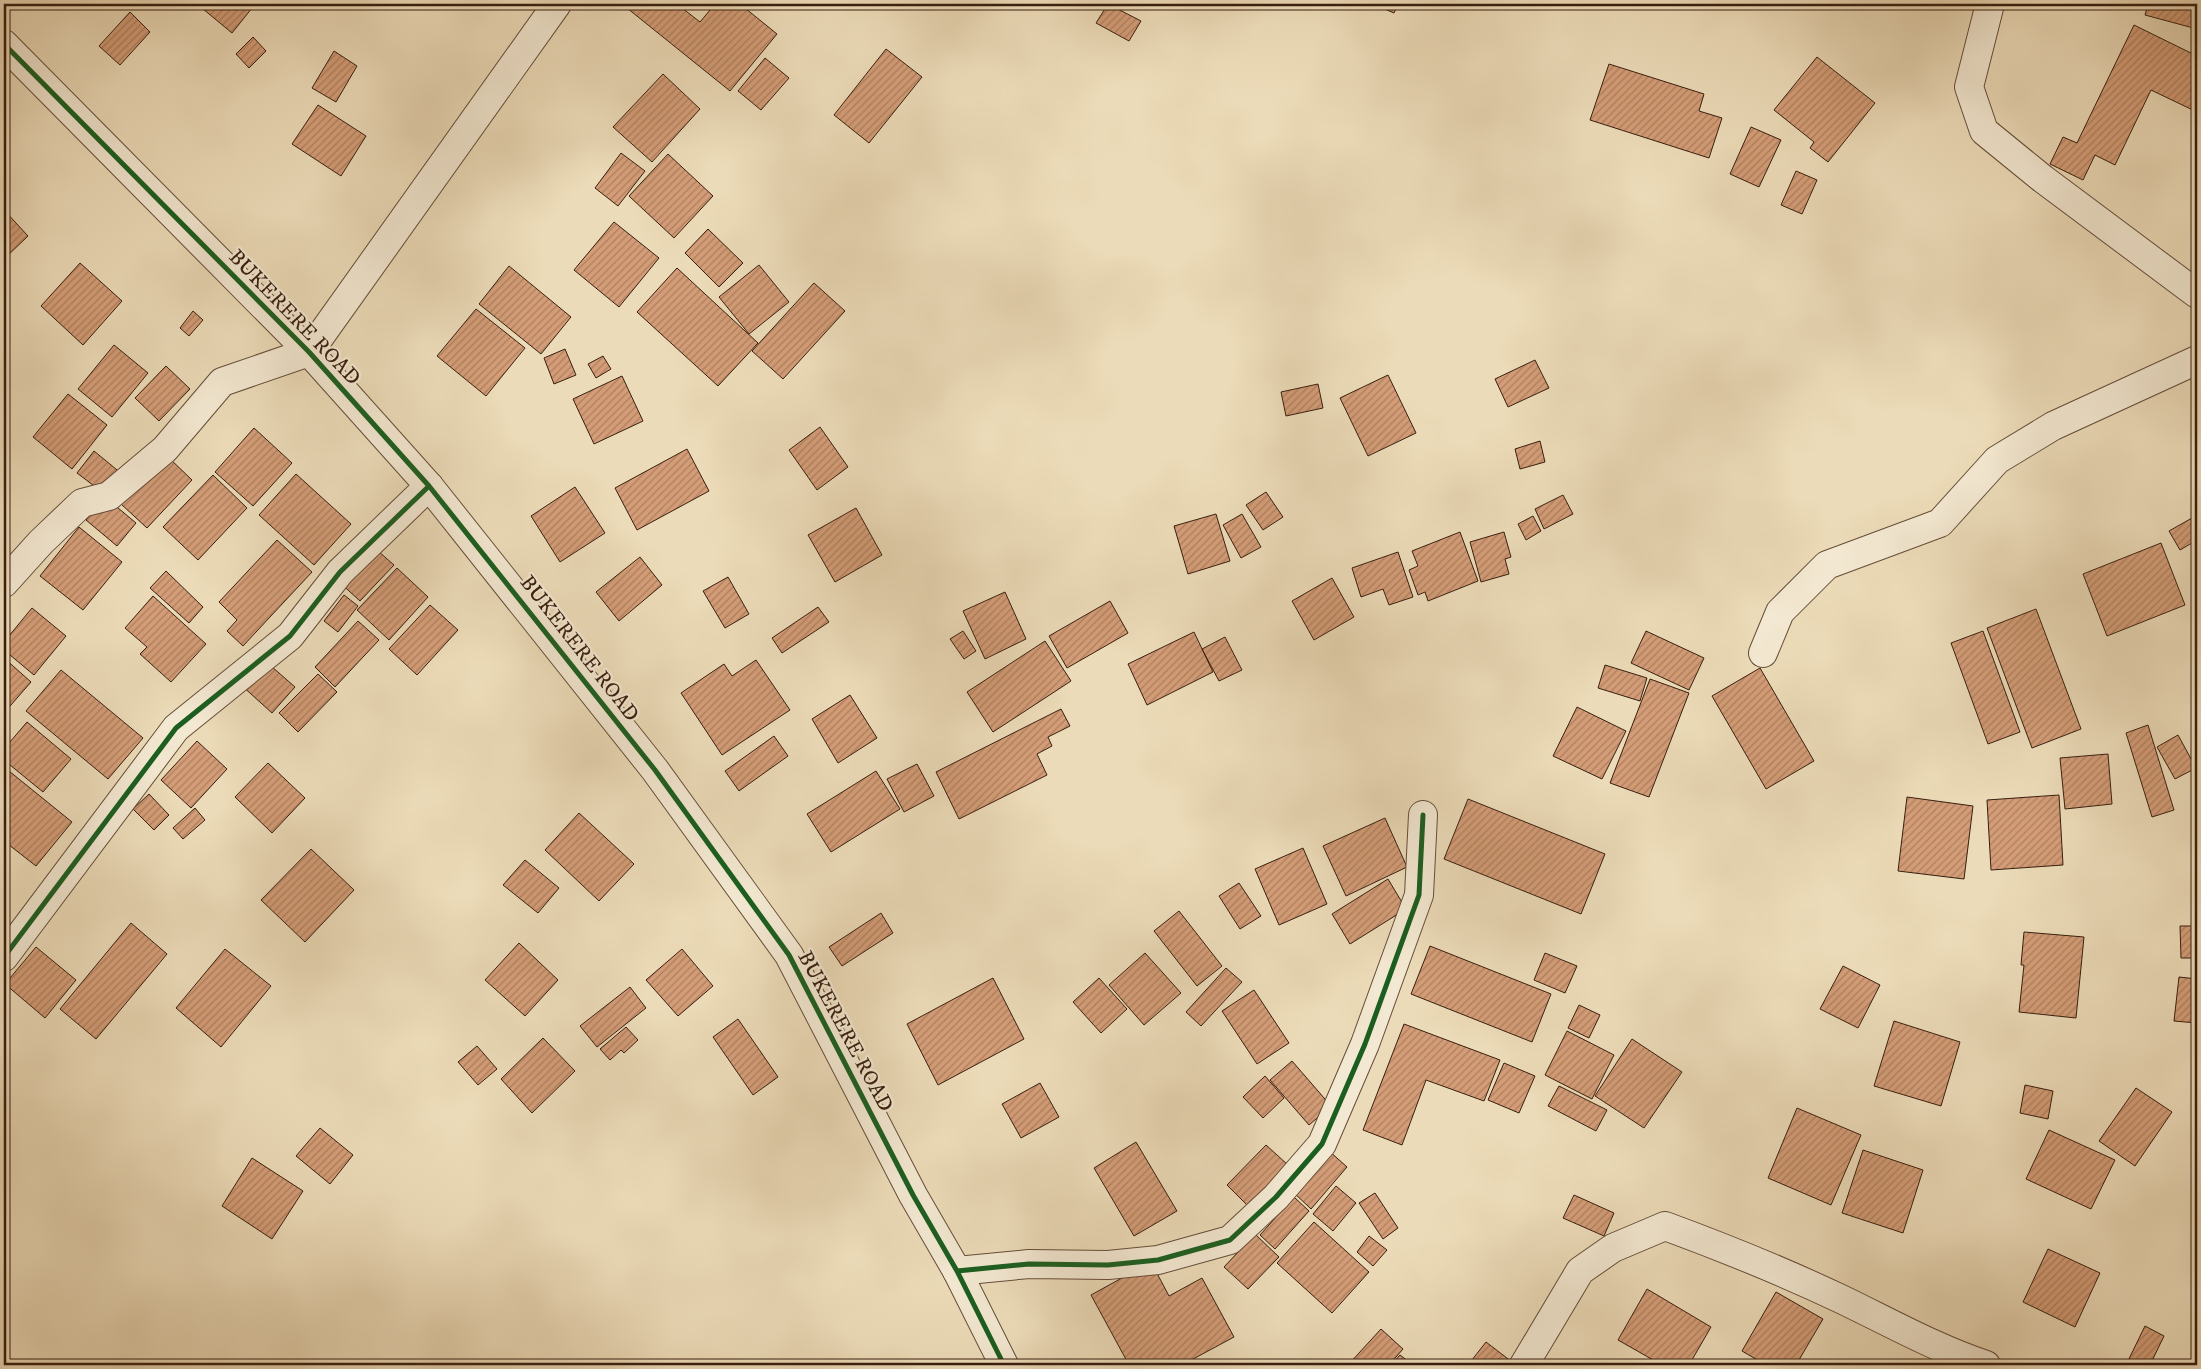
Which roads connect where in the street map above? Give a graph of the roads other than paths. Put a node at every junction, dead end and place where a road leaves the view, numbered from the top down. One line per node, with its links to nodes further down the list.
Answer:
1 (557, 4): 5 (street)
2 (1990, 4): 4 (street)
3 (4, 44): 5 (street, BUKERERE ROAD)
4 (2197, 294)
5 (309, 352): 7 (street, BUKERERE ROAD); 8 (street)
6 (2197, 360): 9 (street)
7 (429, 486): 11 (street); 12 (street, BUKERERE ROAD)
8 (4, 583)
9 (1763, 653)
10 (1423, 815): 12 (street)
11 (4, 957)
12 (958, 1271): 13 (street, BUKERERE ROAD)
13 (1004, 1365)
14 (1524, 1365): 15 (street)
15 (1986, 1365)

